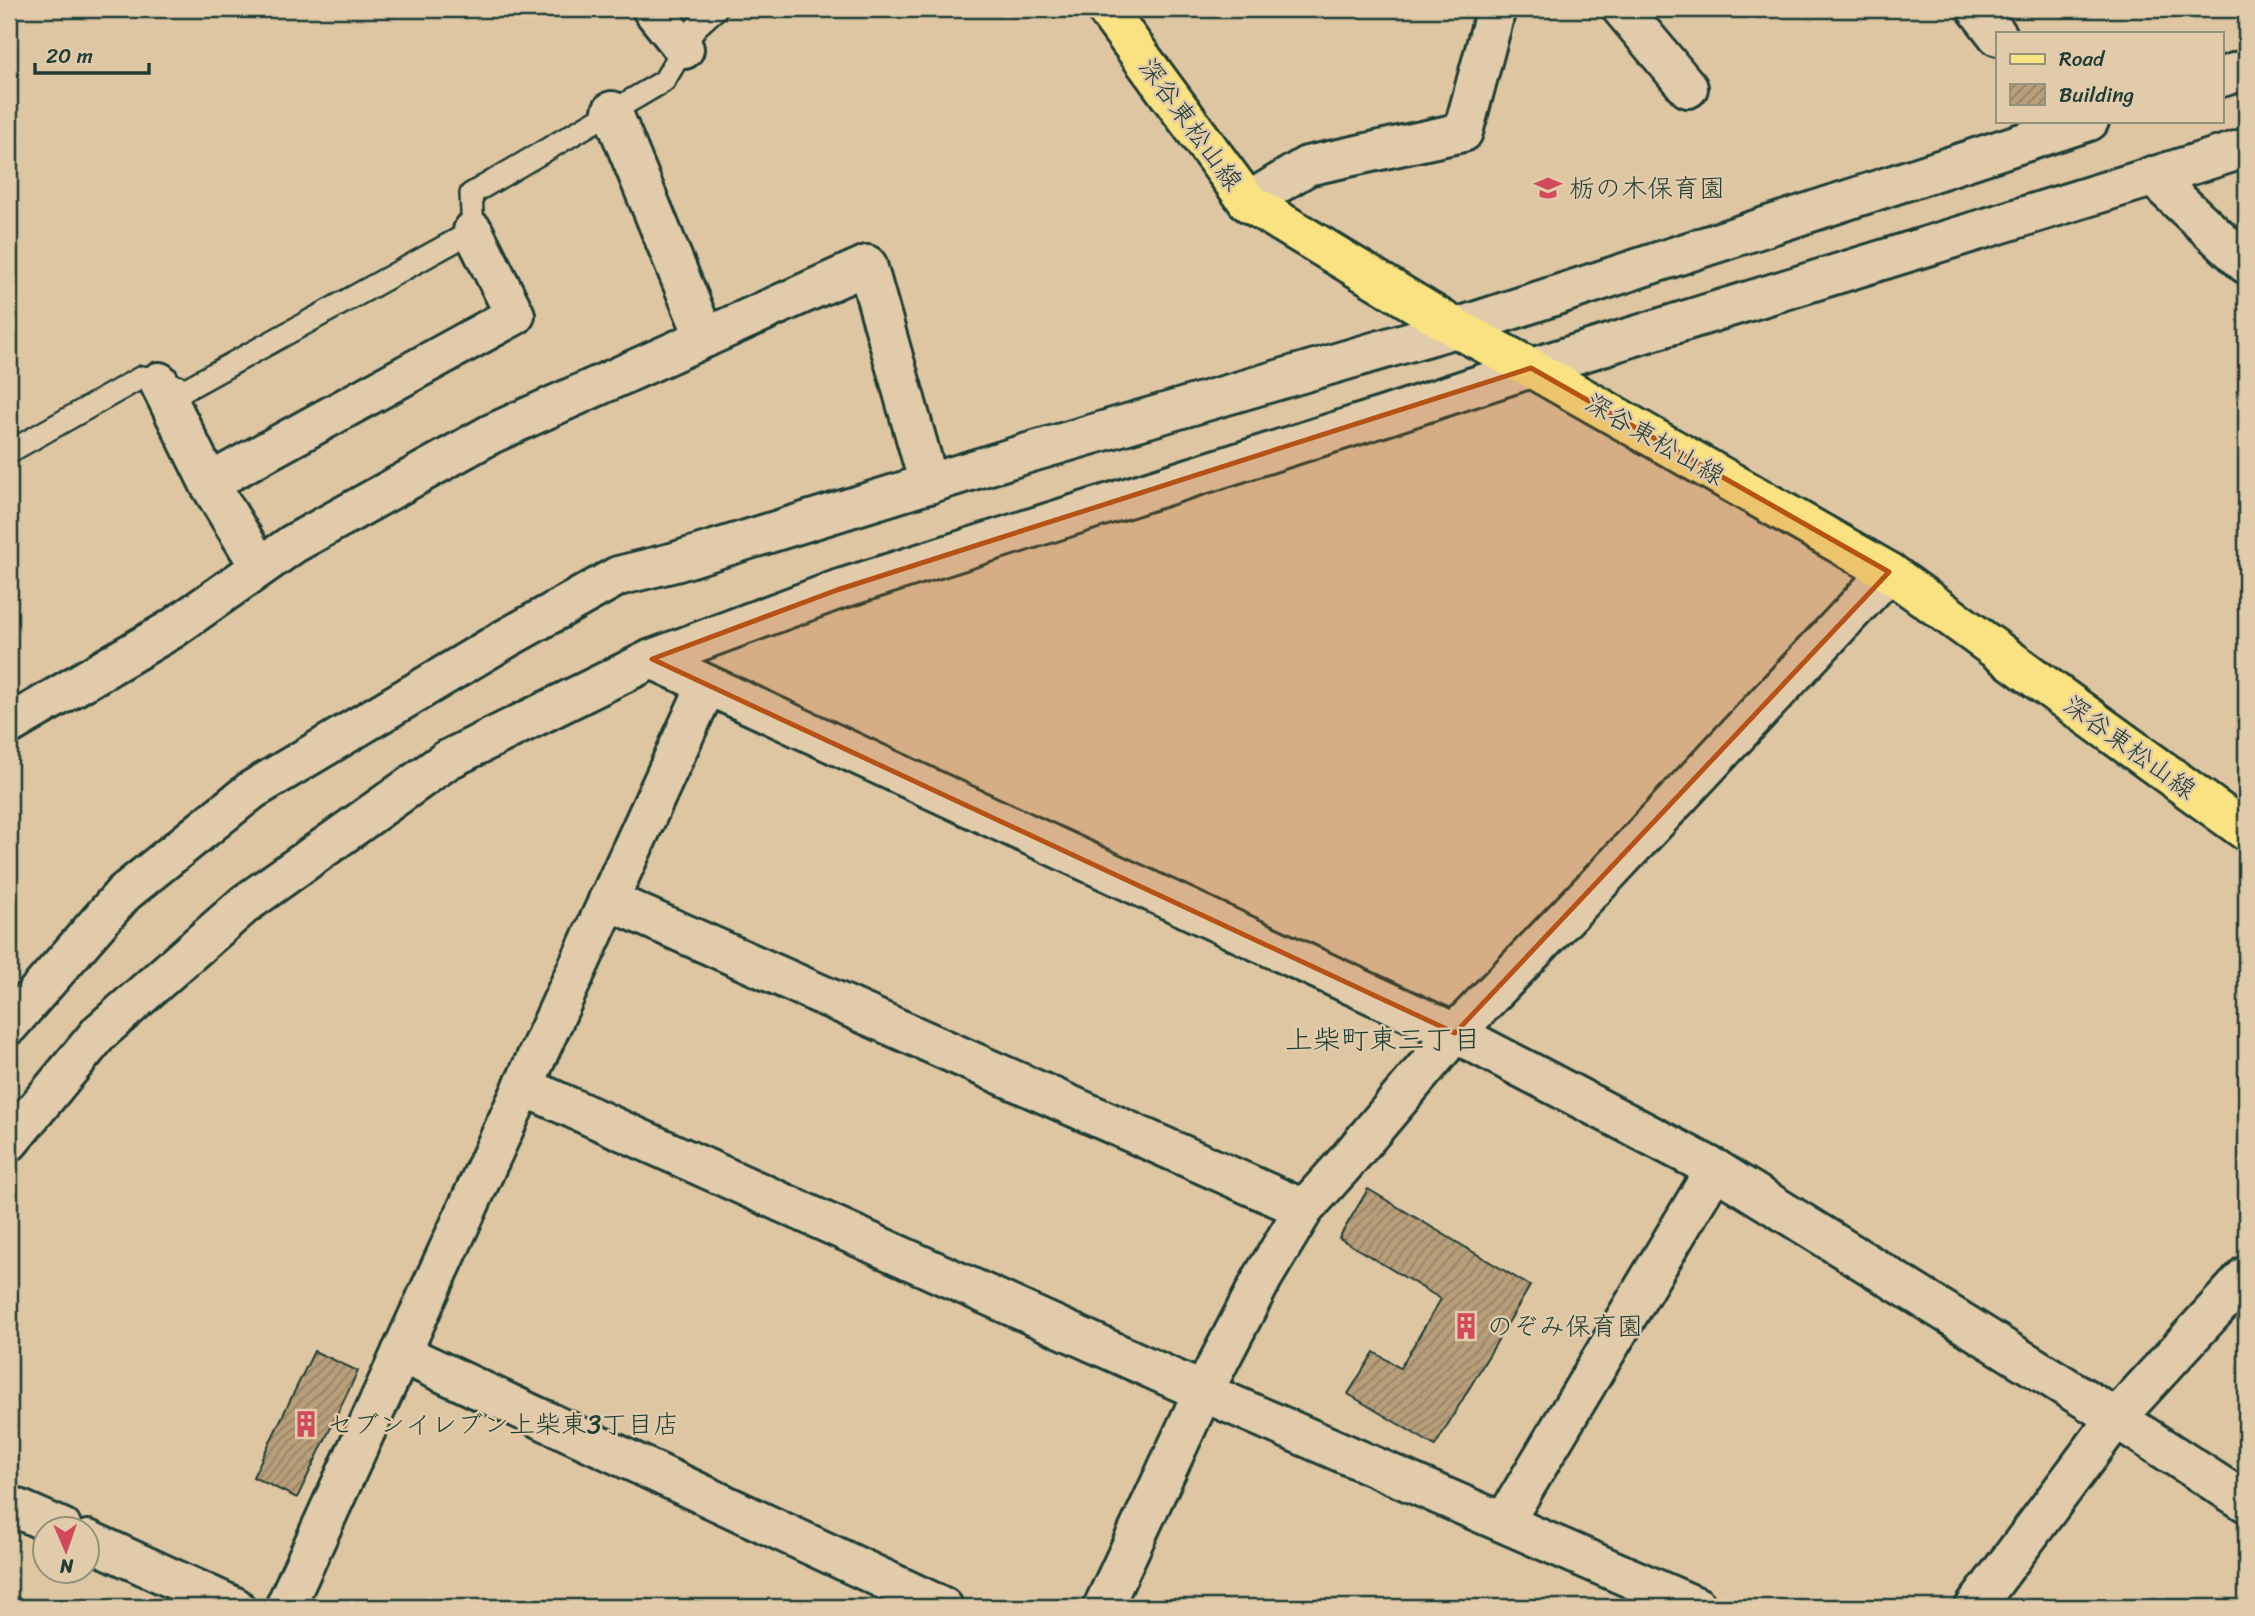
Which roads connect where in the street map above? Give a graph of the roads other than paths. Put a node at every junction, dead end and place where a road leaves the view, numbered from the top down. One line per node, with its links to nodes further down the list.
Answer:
1 (652, 9): 8 (street)
2 (716, 9): 8 (lane)
3 (1106, 9): 16 (main road, 深谷東松山線)
4 (1496, 9): 16 (street)
5 (1622, 9): 11 (street)
6 (1977, 9): 7 (street)
7 (1996, 33)
8 (684, 48): 12 (lane)
9 (2246, 69): 10 (street)
10 (2224, 76)
11 (1688, 88)
12 (612, 111): 17 (lane); 20 (street)
13 (2073, 123): 19 (street)
14 (2246, 148): 15 (street)
15 (2152, 176): 18 (street); 21 (street)
16 (1248, 202): 19 (main road, 深谷東松山線)
17 (473, 231): 22 (lane); 24 (street)
18 (2246, 264)
19 (1456, 328): 21 (main road, 深谷東松山線); 25 (street)
20 (705, 338): 25 (street); 26 (street)
21 (1531, 368): 27 (main road, 深谷東松山線); 28 (street)
22 (159, 382): 23 (lane); 24 (street)
23 (9, 452)
24 (209, 482): 26 (street)
25 (929, 484): 33 (street)
26 (260, 567): 30 (street)
27 (1889, 572): 31 (main road, 深谷東松山線); 34 (street)
28 (652, 659): 29 (street); 36 (street)
29 (707, 685): 32 (street); 34 (street)
30 (9, 725)
31 (2246, 831)
32 (608, 900): 35 (street); 38 (street)
33 (9, 1024)
34 (1455, 1033): 37 (street); 38 (street)
35 (523, 1086): 40 (street); 41 (street)
36 (9, 1142)
37 (1715, 1169): 42 (street); 46 (street)
38 (1304, 1209): 41 (street)
39 (2246, 1276): 42 (street)
40 (401, 1353): 49 (street); 50 (street)
41 (1203, 1392): 46 (street); 51 (street)
42 (2116, 1418): 43 (street); 53 (street)
43 (2246, 1502)
44 (9, 1504): 45 (street)
45 (32, 1514)
46 (1504, 1522): 52 (street)
47 (102, 1546): 48 (street)
48 (235, 1607)
49 (285, 1607)
50 (943, 1607)
51 (1104, 1607)
52 (1697, 1607)
53 (1975, 1607)

